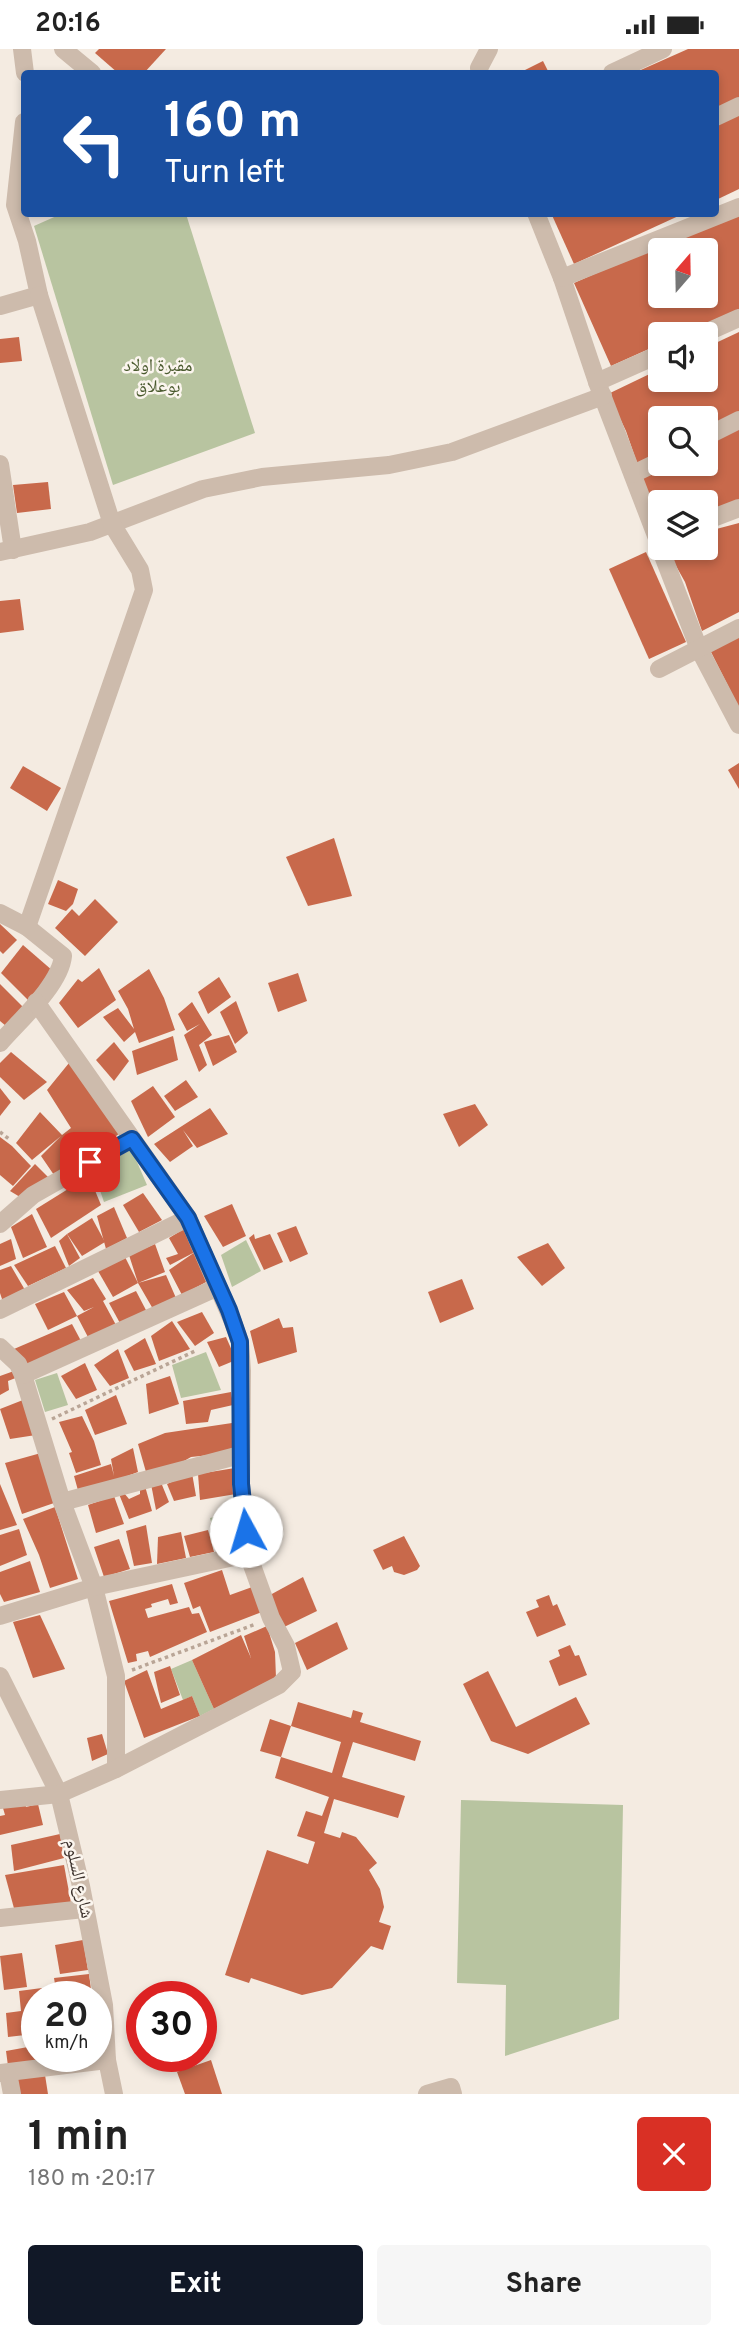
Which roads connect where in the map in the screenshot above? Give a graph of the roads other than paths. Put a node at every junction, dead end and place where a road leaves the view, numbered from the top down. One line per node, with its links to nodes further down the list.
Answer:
1 (22, 49): 5 (street)
2 (63, 49): 6 (street)
3 (489, 49): 7 (street)
4 (663, 49): 8 (street)
5 (25, 70)
6 (88, 70)
7 (479, 70)
8 (618, 70)
9 (739, 106): 10 (street)
10 (719, 116)
11 (21, 137): 12 (street)
12 (8, 206): 18 (street)
13 (739, 207): 14 (street)
14 (719, 215)
15 (538, 217): 17 (street)
16 (714, 217): 17 (street)
17 (562, 278): 23 (street)
18 (39, 295): 19 (street); 32 (street)
19 (0, 306)
20 (739, 318): 21 (street)
21 (718, 327)
22 (648, 361): 23 (street)
23 (600, 389): 28 (street); 32 (street)
24 (739, 420): 25 (street)
25 (718, 430)
26 (0, 464): 33 (street)
27 (648, 467): 28 (street)
28 (633, 474): 30 (street)
29 (739, 508): 31 (street)
30 (648, 514)
31 (718, 516)
32 (112, 524): 33 (street); 40 (street)
33 (6, 551)
34 (665, 560): 36 (street)
35 (739, 628): 36 (street)
36 (699, 649): 37 (street); 38 (street)
37 (659, 669)
38 (739, 725)
39 (0, 913): 40 (street)
40 (27, 927): 41 (street)
41 (36, 1002): 42 (street); 43 (street)
42 (0, 1043)
43 (132, 1139): 44 (street); 45 (street)
44 (188, 1218): 46 (street); 47 (street)
45 (0, 1224)
46 (218, 1287): 49 (street); 50 (street)
47 (0, 1310)
48 (0, 1347): 49 (street)
49 (23, 1375): 51 (street)
50 (240, 1455): 51 (street); 52 (street)
51 (62, 1502): 53 (street)
52 (248, 1554): 53 (street); 56 (street)
53 (94, 1587): 54 (street); 56 (street)
54 (0, 1616)
55 (0, 1676): 57 (street, شارع السلوم)
56 (116, 1769): 57 (street)
57 (59, 1794): 58 (street); 59 (street, شارع السلوم)
58 (0, 1800)
59 (84, 1909): 60 (street); 61 (street, شارع السلوم)
60 (0, 1918)
61 (99, 1981)
62 (21, 2070): 63 (street)
63 (2, 2072): 65 (street)
64 (109, 2072): 66 (street, شارع السلوم)
65 (12, 2094)
66 (114, 2094)
67 (427, 2094): 68 (street)
68 (453, 2094)

